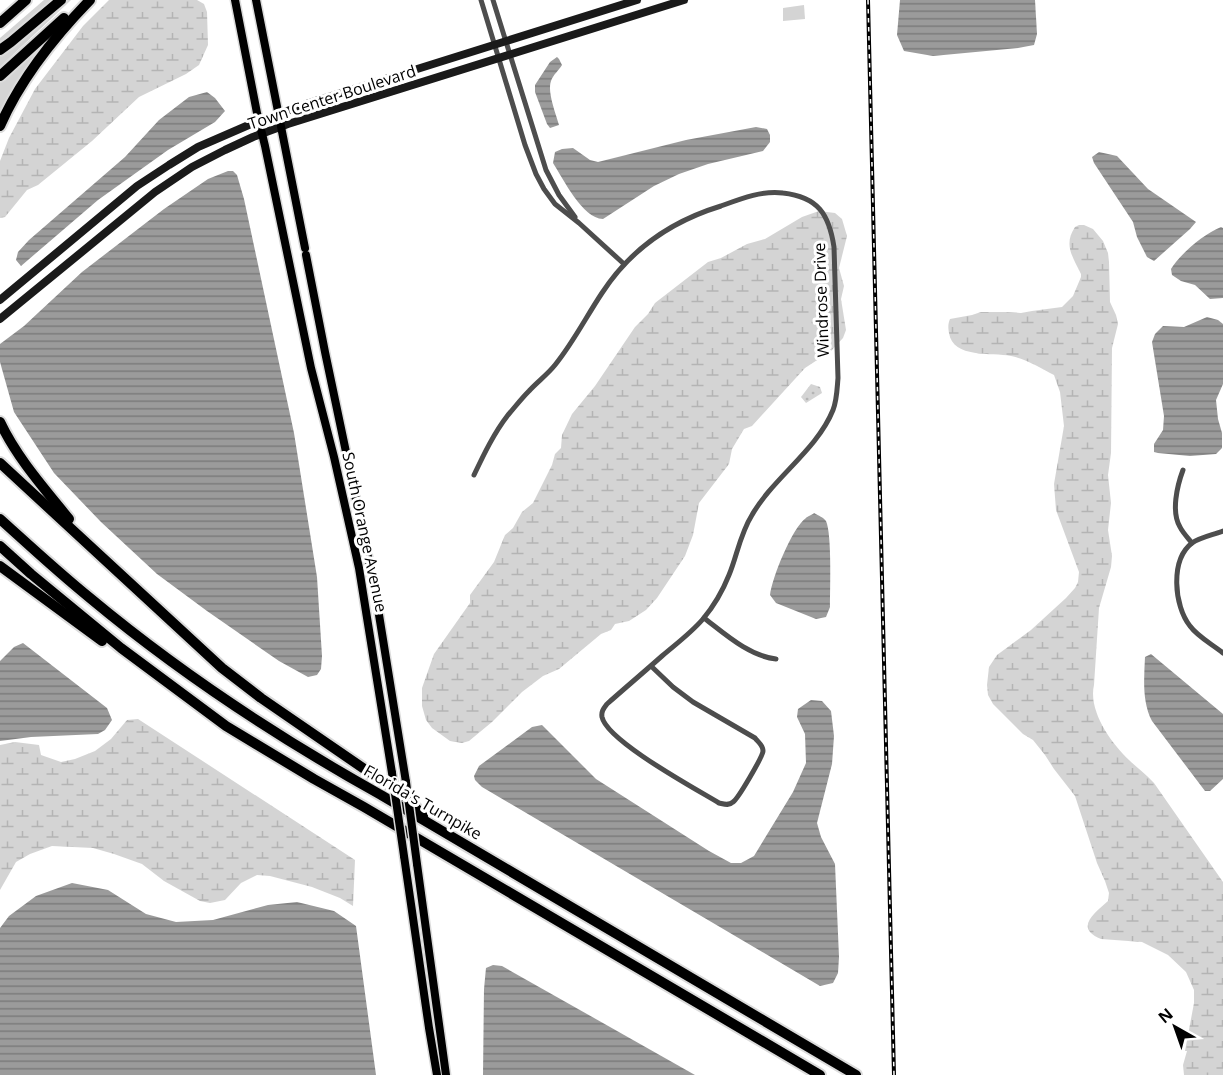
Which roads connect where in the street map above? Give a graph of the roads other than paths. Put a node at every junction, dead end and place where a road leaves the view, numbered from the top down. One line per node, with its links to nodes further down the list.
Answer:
1 (26, 0): 11 (highway)
2 (61, 0): 14 (highway)
3 (84, 0): 17 (highway)
4 (90, 0): 20 (highway)
5 (235, 0): 19 (main road, South Orange Avenue)
6 (256, 0): 18 (main road, South Orange Avenue)
7 (481, 0): 13 (street)
8 (492, 0): 12 (street)
9 (638, 0): 12 (main road, Town Center Boulevard)
10 (684, 0): 15 (main road, Town Center Boulevard)
11 (0, 22)
12 (505, 41): 13 (main road, Town Center Boulevard); 15 (street)
13 (495, 45): 16 (street); 18 (main road, Town Center Boulevard)
14 (0, 50)
15 (510, 54): 16 (main road, Town Center Boulevard); 23 (street)
16 (499, 58): 21 (main road, Town Center Boulevard); 24 (street)
17 (0, 76)
18 (278, 114): 19 (main road, Town Center Boulevard); 21 (main road, South Orange Avenue)
19 (259, 121): 22 (main road, South Orange Avenue); 27 (main road, Town Center Boulevard)
20 (0, 126)
21 (280, 127): 22 (main road, Town Center Boulevard); 46 (main road, South Orange Avenue, bridge)
22 (262, 134): 28 (main road, Town Center Boulevard); 45 (main road, South Orange Avenue, bridge)
23 (537, 142): 24 (street); 25 (street)
24 (525, 145): 25 (street)
25 (579, 223): 26 (street)
26 (624, 264): 32 (street, Windrose Drive); 39 (street, Windrose Drive)
27 (0, 300)
28 (0, 319)
29 (0, 422): 38 (highway)
30 (0, 463): 38 (highway)
31 (1183, 470): 35 (street)
32 (474, 475)
33 (0, 519): 44 (highway, Florida's Turnpike)
34 (1222, 533): 35 (street)
35 (1192, 543): 40 (street)
36 (0, 546): 43 (highway, Florida's Turnpike)
37 (0, 566): 43 (highway)
38 (114, 568): 44 (highway)
39 (704, 618): 41 (street); 42 (street, Windrose Drive)
40 (1223, 653)
41 (776, 659)
42 (651, 666): 42 (street, Windrose Drive)
43 (226, 726): 47 (highway, Florida's Turnpike)
44 (429, 823): 48 (highway, Florida's Turnpike)
45 (437, 1075)
46 (446, 1075)
47 (820, 1075)
48 (856, 1075)

